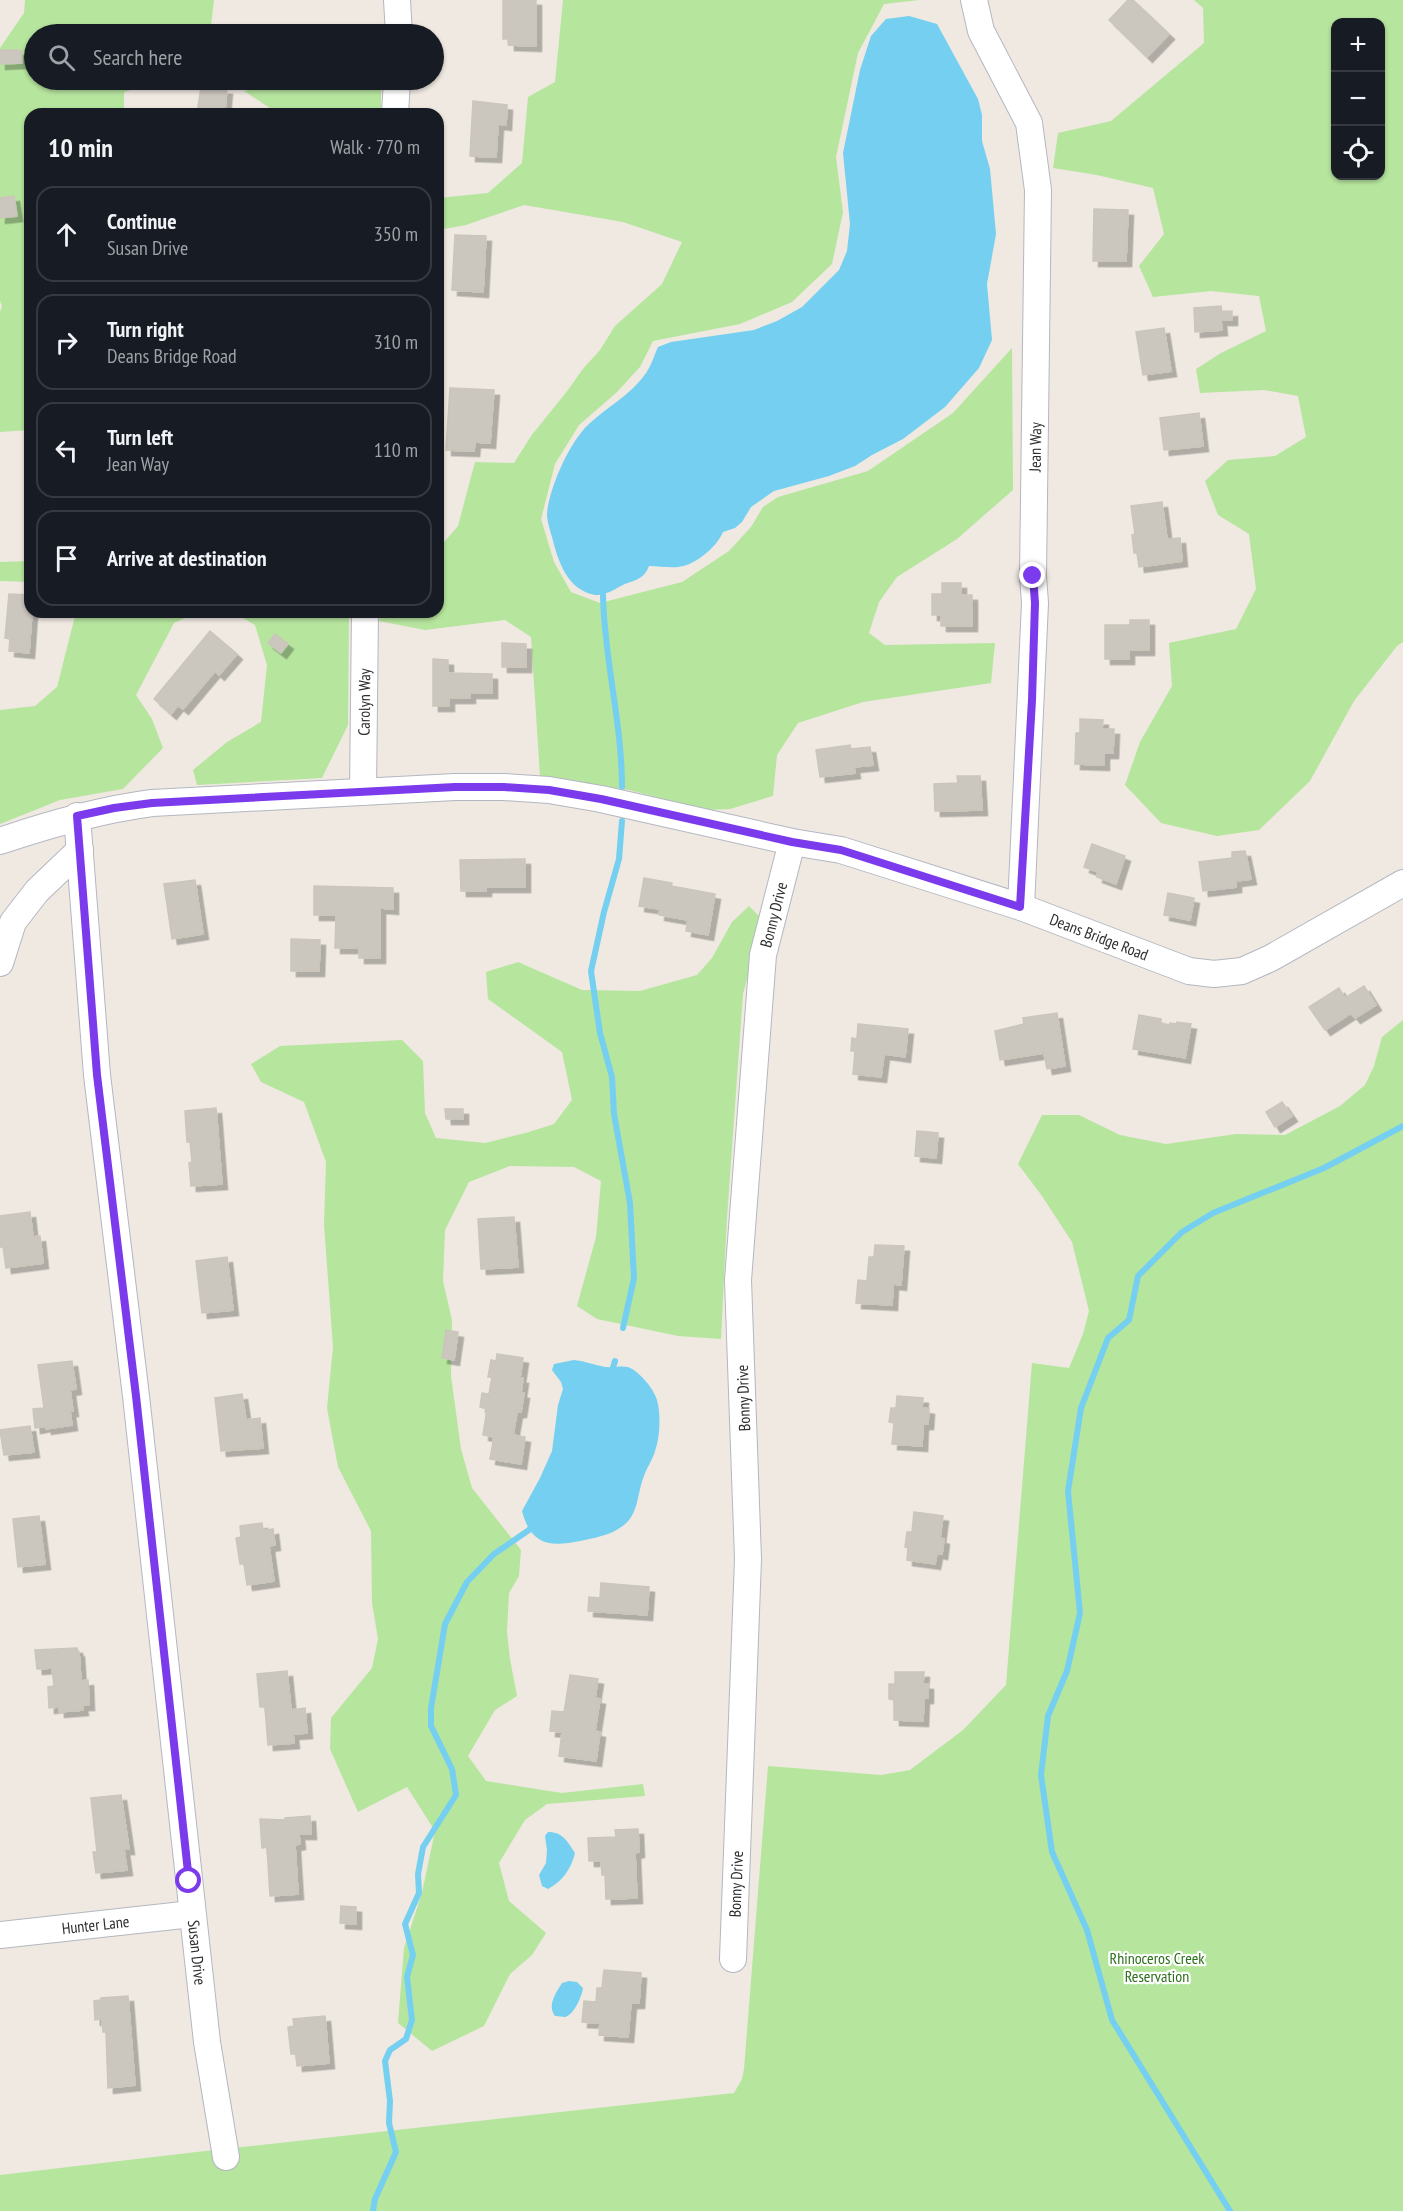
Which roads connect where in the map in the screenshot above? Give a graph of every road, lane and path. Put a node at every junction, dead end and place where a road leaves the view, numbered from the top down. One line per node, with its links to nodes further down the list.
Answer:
1 (397, 0): 3 (street)
2 (974, 0): 13 (street, Jean Way)
3 (398, 24)
4 (396, 90): 5 (street)
5 (395, 108)
6 (365, 618): 7 (street, Carolyn Way)
7 (363, 792): 8 (street, Deans Bridge Road); 10 (street, Deans Bridge Road)
8 (77, 816): 9 (street, Deans Bridge Road); 11 (street, Susan Drive)
9 (0, 841)
10 (792, 842): 13 (street, Deans Bridge Road); 17 (street, Bonny Drive)
11 (80, 850): 14 (street); 15 (street, Susan Drive)
12 (1403, 883): 13 (street, Deans Bridge Road)
13 (1020, 907)
14 (0, 963)
15 (192, 1914): 16 (street, Hunter Lane); 18 (street, Susan Drive)
16 (0, 1935)
17 (733, 1959)
18 (226, 2157)

